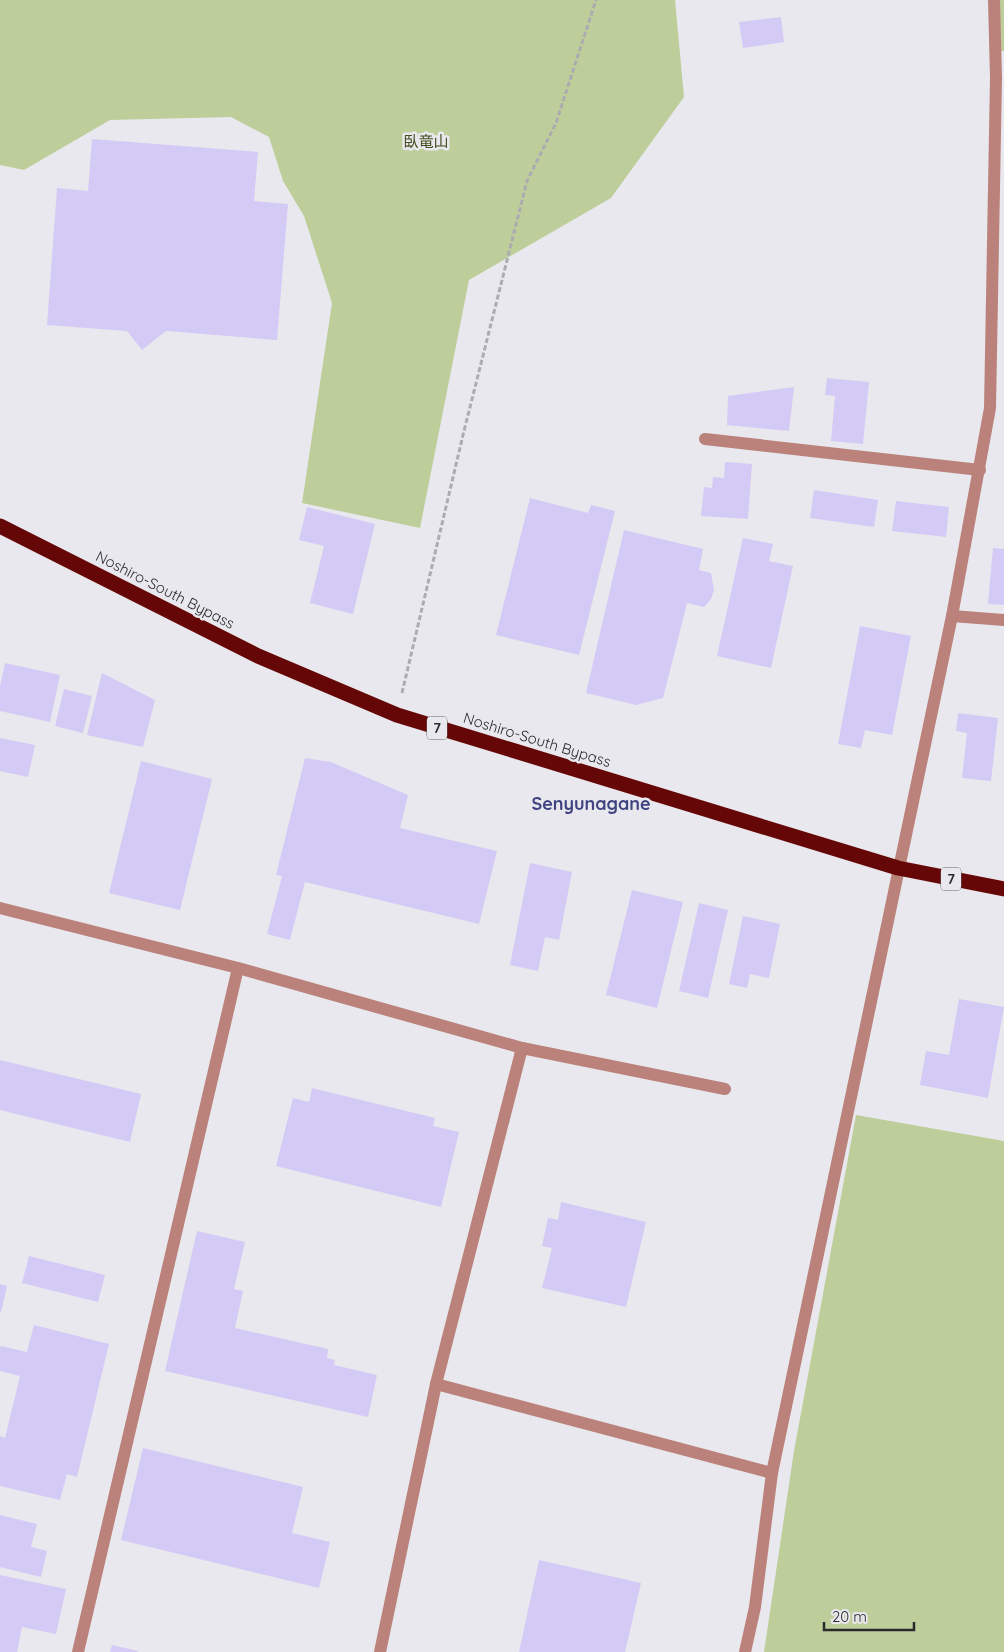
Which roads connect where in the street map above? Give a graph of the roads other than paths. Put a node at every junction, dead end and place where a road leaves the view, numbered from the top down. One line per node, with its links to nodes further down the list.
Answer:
1 (994, 0): 3 (street)
2 (705, 439): 3 (street)
3 (980, 470): 5 (street)
4 (0, 526): 7 (highway, Noshiro-South Bypass / 7)
5 (952, 616): 6 (street); 7 (street)
6 (1004, 620)
7 (898, 868): 8 (highway, Noshiro-South Bypass / 7); 14 (street)
8 (1004, 890)
9 (0, 908): 10 (street)
10 (238, 968): 11 (street); 15 (street)
11 (522, 1048): 12 (street); 13 (street)
12 (725, 1089)
13 (436, 1384): 14 (street); 16 (street)
14 (772, 1473): 17 (street)
15 (78, 1652)
16 (380, 1652)
17 (745, 1652)

